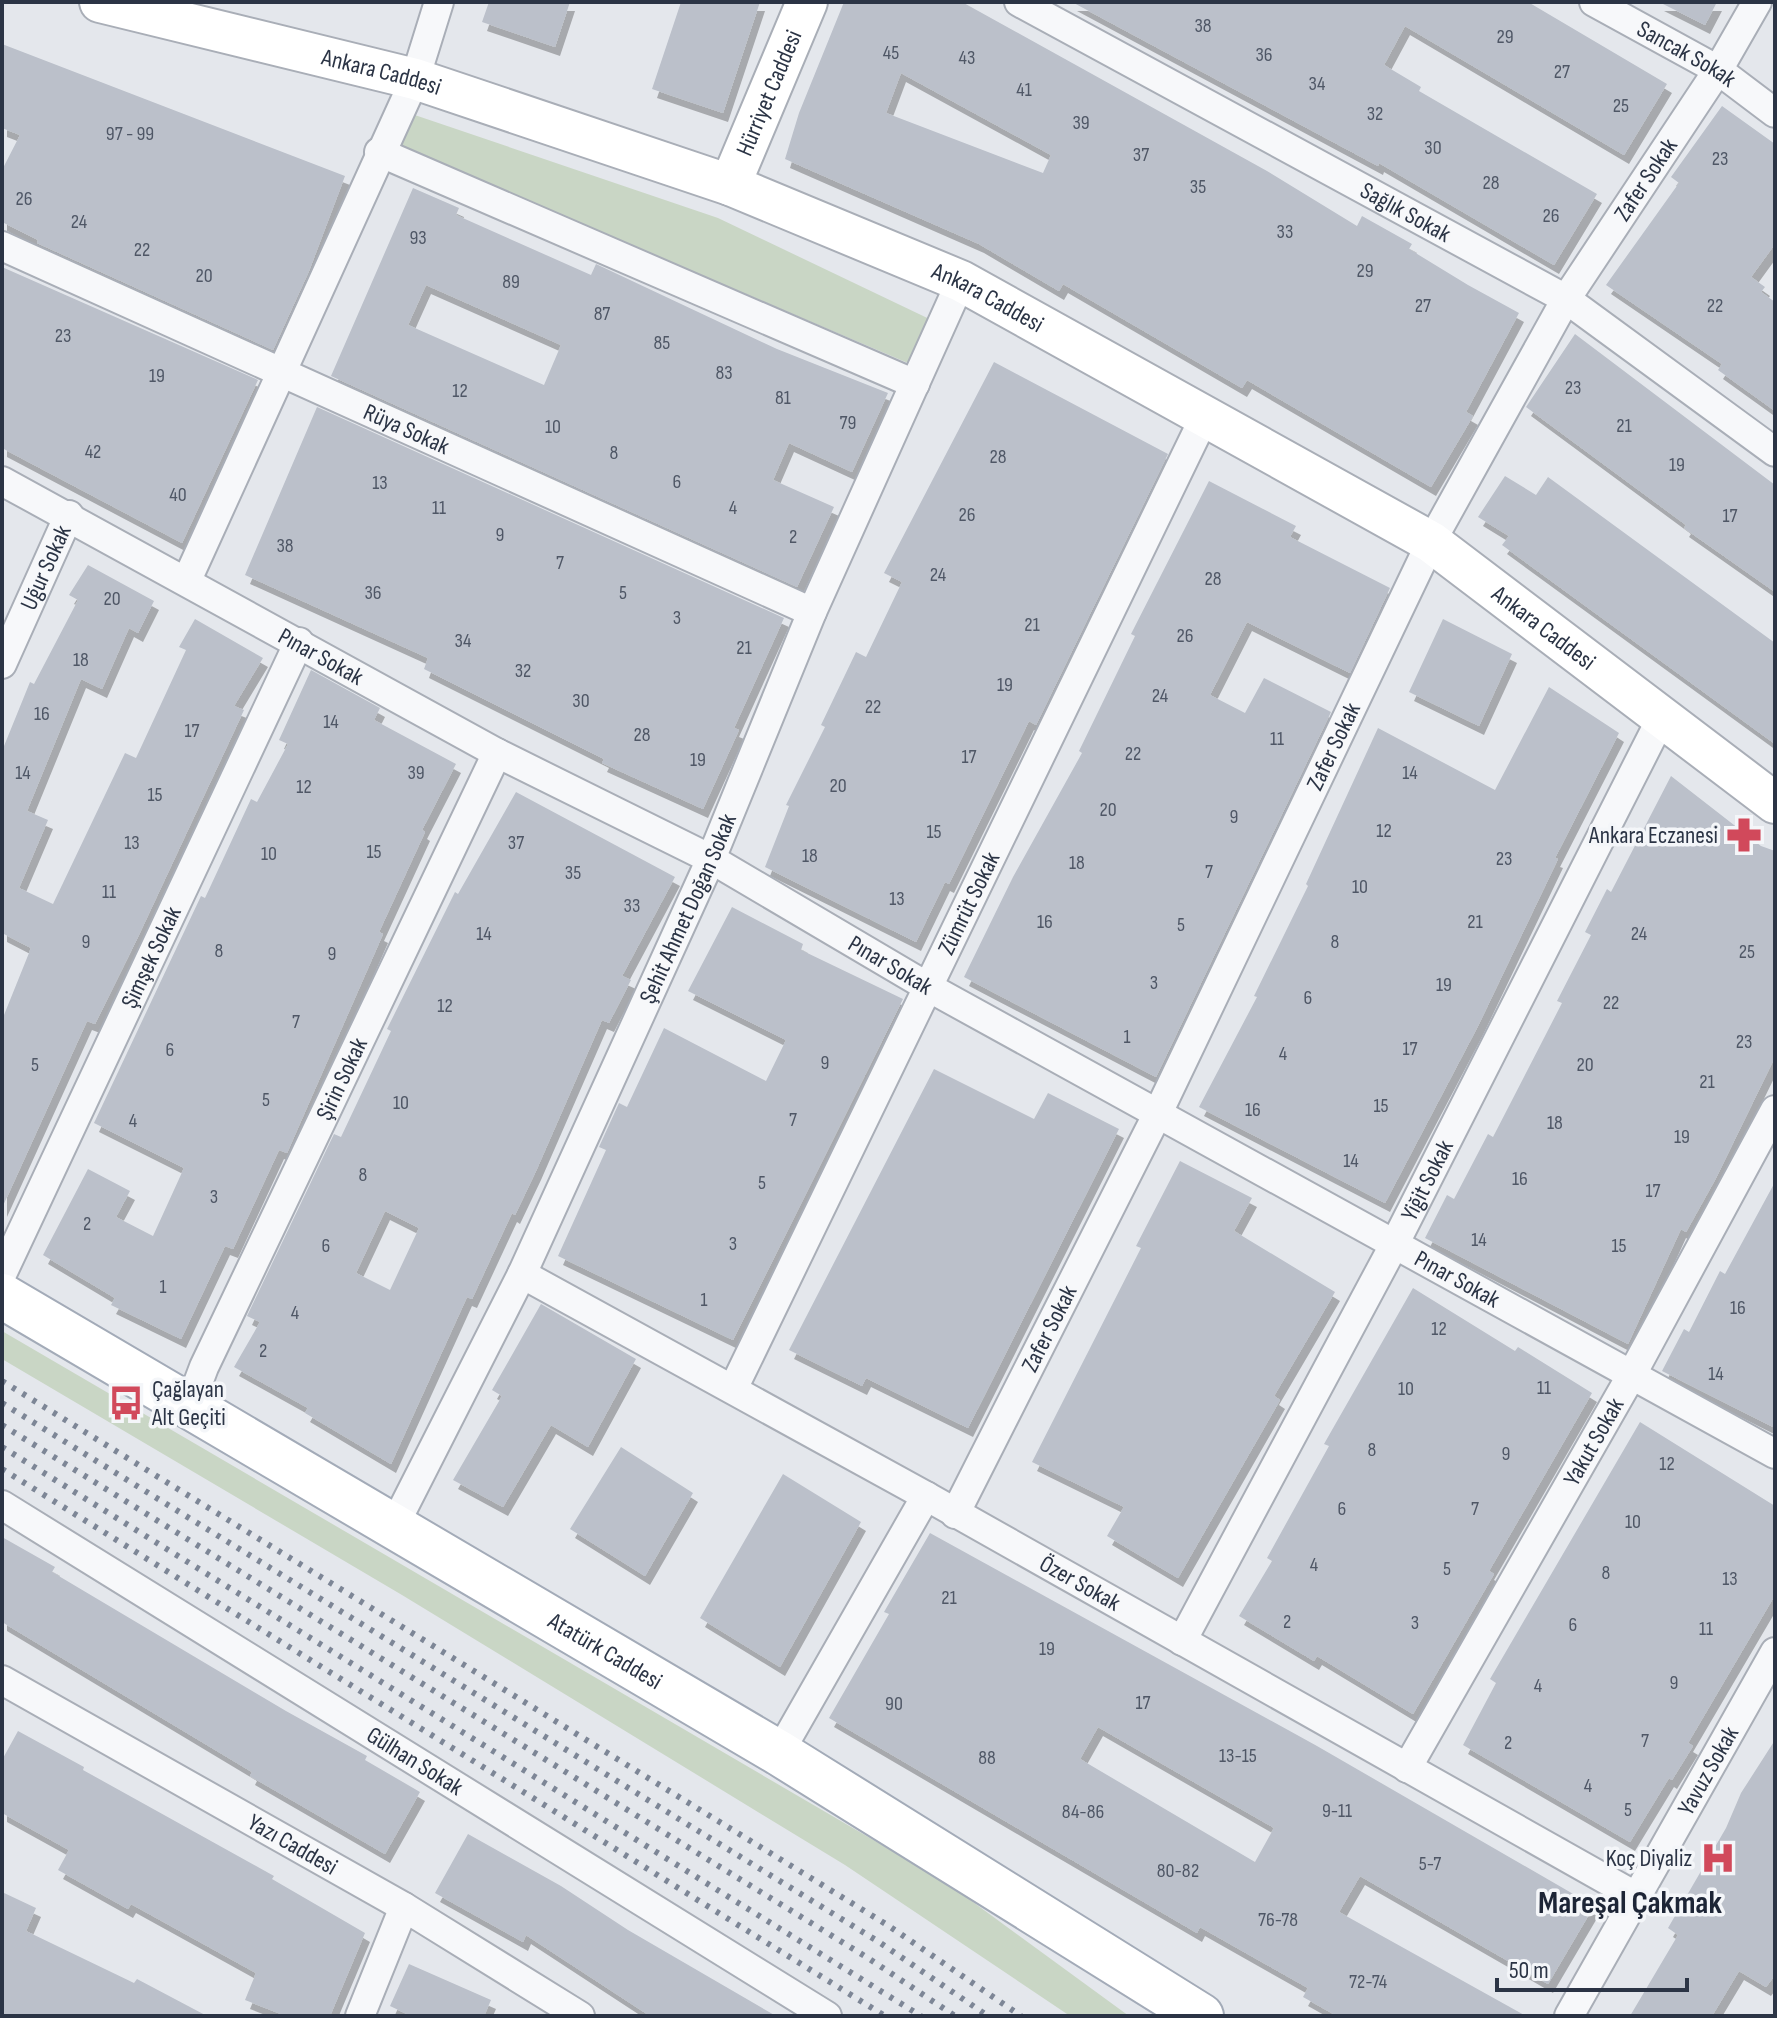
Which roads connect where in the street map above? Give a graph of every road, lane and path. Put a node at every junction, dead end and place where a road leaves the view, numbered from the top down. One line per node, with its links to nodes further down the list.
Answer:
1 (100, 2): 8 (main road, Ankara Caddesi)
2 (439, 2): 8 (street)
3 (807, 2): 11 (main road, Hürriyet Caddesi)
4 (1019, 2): 14 (street, Sağlık Sokak)
5 (1594, 2): 7 (street, Sancak Sokak)
6 (1757, 2): 7 (street, Zafer Sokak)
7 (1718, 70): 9 (street, Sancak Sokak); 14 (street, Zafer Sokak)
8 (415, 79): 10 (street); 11 (main road, Ankara Caddesi)
9 (1775, 113)
10 (379, 152): 15 (street); 16 (street)
11 (730, 185): 13 (main road, Ankara Caddesi)
12 (2, 246): 15 (street, Rüya Sokak)
13 (961, 281): 16 (street, Şehit Ahmet Doğan Sokak); 17 (main road, Ankara Caddesi)
14 (1566, 299): 18 (street, Sağlık Sokak); 21 (street, Zafer Sokak)
15 (282, 370): 22 (street); 23 (street, Rüya Sokak)
16 (915, 384): 23 (street, Şehit Ahmet Doğan Sokak)
17 (1204, 418): 21 (main road, Ankara Caddesi); 30 (street, Zümrüt Sokak)
18 (1775, 452)
19 (2, 481): 20 (street, Pınar Sokak)
20 (69, 515): 22 (street, Pınar Sokak); 25 (street, Uğur Sokak)
21 (1431, 542): 26 (main road, Ankara Caddesi); 32 (street, Zafer Sokak)
22 (187, 580): 24 (street, Pınar Sokak)
23 (812, 612): 29 (street, Şehit Ahmet Doğan Sokak)
24 (299, 642): 27 (street, Pınar Sokak); 34 (street, Şimşek Sokak)
25 (2, 664)
26 (1663, 715): 28 (main road, Ankara Caddesi); 33 (street, Yiğit Sokak)
27 (497, 753): 29 (street, Pınar Sokak); 39 (street, Şirin Sokak)
28 (1775, 803)
29 (711, 859): 30 (street, Pınar Sokak); 35 (street, Şehit Ahmet Doğan Sokak)
30 (928, 987): 32 (street, Pınar Sokak); 38 (street, Zümrüt Sokak)
31 (1775, 1110): 37 (street, Yakut Sokak)
32 (1157, 1115): 33 (street, Pınar Sokak); 43 (street, Zafer Sokak)
33 (1394, 1245): 37 (street, Pınar Sokak); 45 (street, Yiğit Sokak)
34 (2, 1274)
35 (522, 1274): 38 (street, Özer Sokak); 44 (street, Şehit Ahmet Doğan Sokak)
36 (2, 1296): 39 (main road, Atatürk Caddesi)
37 (1631, 1376): 40 (street, Pınar Sokak); 49 (street, Yakut Sokak)
38 (733, 1389): 41 (street, Özer Sokak)
39 (189, 1407): 44 (main road, Atatürk Caddesi)
40 (1775, 1454)
41 (926, 1496): 43 (street, Özer Sokak); 48 (street)
42 (2, 1505): 55 (street, Gülhan Sokak)
43 (955, 1514): 45 (street, Özer Sokak)
44 (394, 1526): 48 (main road, Atatürk Caddesi)
45 (1182, 1641): 49 (street, Özer Sokak)
46 (1775, 1652): 50 (street, Yavuz Sokak)
47 (2, 1680): 51 (street, Yazı Caddesi)
48 (779, 1753): 52 (main road, Atatürk Caddesi)
49 (1407, 1768): 50 (street, Özer Sokak)
50 (1637, 1897): 58 (street, Yavuz Sokak)
51 (404, 1907): 53 (street); 54 (street, Yazı Caddesi)
52 (1138, 1976): 56 (main road); 57 (main road, Atatürk Caddesi)
53 (360, 2016)
54 (580, 2016)
55 (827, 2016)
56 (1176, 2016)
57 (1201, 2016)
58 (1569, 2016)

